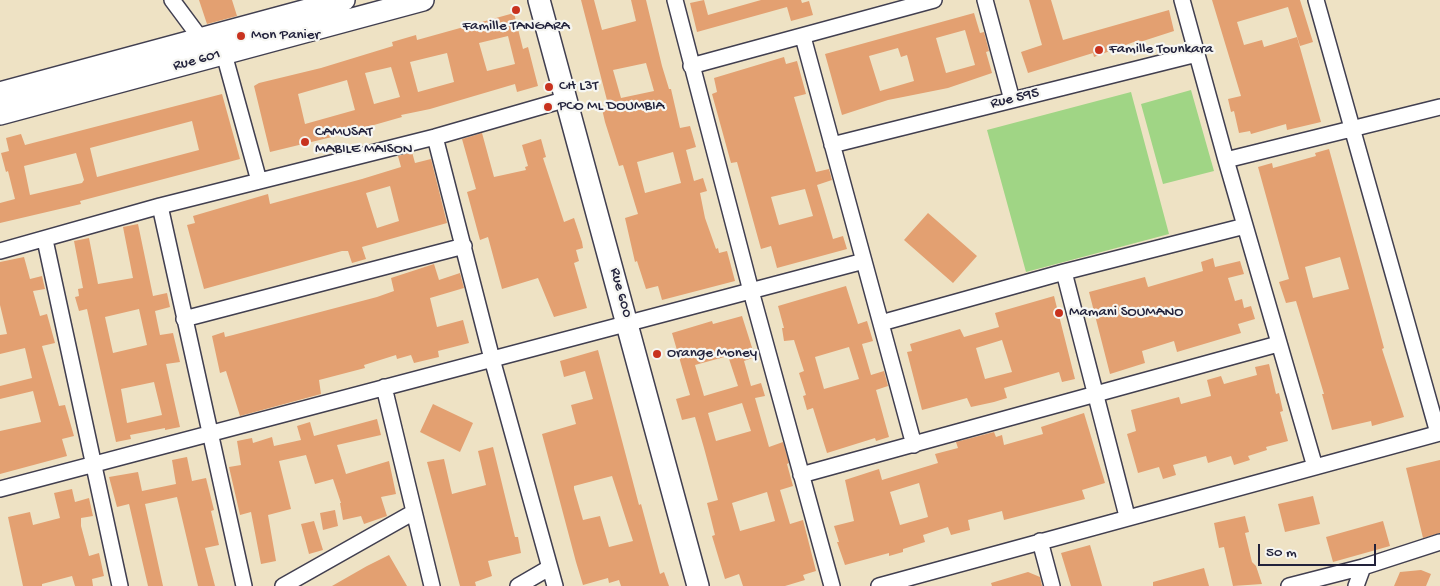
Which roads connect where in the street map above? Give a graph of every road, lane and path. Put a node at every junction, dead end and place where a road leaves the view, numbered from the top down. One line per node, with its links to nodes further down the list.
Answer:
1 (172, 0): 11 (street)
2 (344, 0): 11 (street, Rue 601)
3 (423, 0): 12 (street, Rue 601)
4 (539, 0): 16 (street, Rue 600)
5 (675, 0): 14 (street)
6 (934, 0): 10 (street)
7 (985, 0): 17 (street)
8 (1182, 0): 13 (street)
9 (1316, 0): 20 (street)
10 (803, 37): 14 (street); 22 (street)
11 (201, 39): 15 (street, Rue 601)
12 (224, 54): 19 (street, Rue 601); 24 (street)
13 (1197, 54): 17 (street, Rue 595); 23 (street)
14 (691, 66): 32 (street)
15 (0, 93)
16 (567, 99): 21 (street); 34 (street, Rue 600)
17 (1012, 100): 22 (street, Rue 595)
18 (1440, 107): 20 (street)
19 (0, 114)
20 (1352, 130): 23 (street); 40 (street)
21 (435, 137): 24 (street); 28 (street)
22 (832, 144): 30 (street)
23 (1226, 160): 26 (street)
24 (259, 181): 25 (street)
25 (160, 206): 27 (street); 33 (street)
26 (1245, 226): 31 (street); 36 (street)
27 (45, 240): 29 (street); 43 (street)
28 (464, 246): 33 (street); 37 (street)
29 (0, 251)
30 (864, 261): 32 (street); 35 (street)
31 (1064, 272): 35 (street); 39 (street)
32 (751, 291): 34 (street); 45 (street)
33 (184, 319): 41 (street)
34 (628, 323): 37 (street); 59 (street, Rue 600)
35 (881, 323): 42 (street)
36 (1278, 344): 39 (street); 44 (street)
37 (492, 359): 38 (street); 52 (street)
38 (384, 387): 41 (street); 47 (street)
39 (1095, 393): 42 (street); 48 (street)
40 (1439, 433): 44 (street)
41 (209, 434): 43 (street); 54 (street)
42 (914, 445): 45 (street)
43 (92, 464): 46 (street); 53 (street)
44 (1315, 467): 48 (street)
45 (800, 475): 60 (street)
46 (0, 489)
47 (414, 512): 55 (street); 56 (street)
48 (1127, 516): 49 (street)
49 (1040, 541): 61 (street); 62 (street)
50 (1440, 542): 51 (street)
51 (1363, 567): 63 (street); 64 (street)
52 (549, 568): 57 (street); 58 (street)
53 (120, 586)
54 (244, 586)
55 (283, 586)
56 (432, 586)
57 (518, 586)
58 (555, 586)
59 (698, 586)
60 (832, 586)
61 (879, 586)
62 (1052, 586)
63 (1289, 586)
64 (1356, 586)

